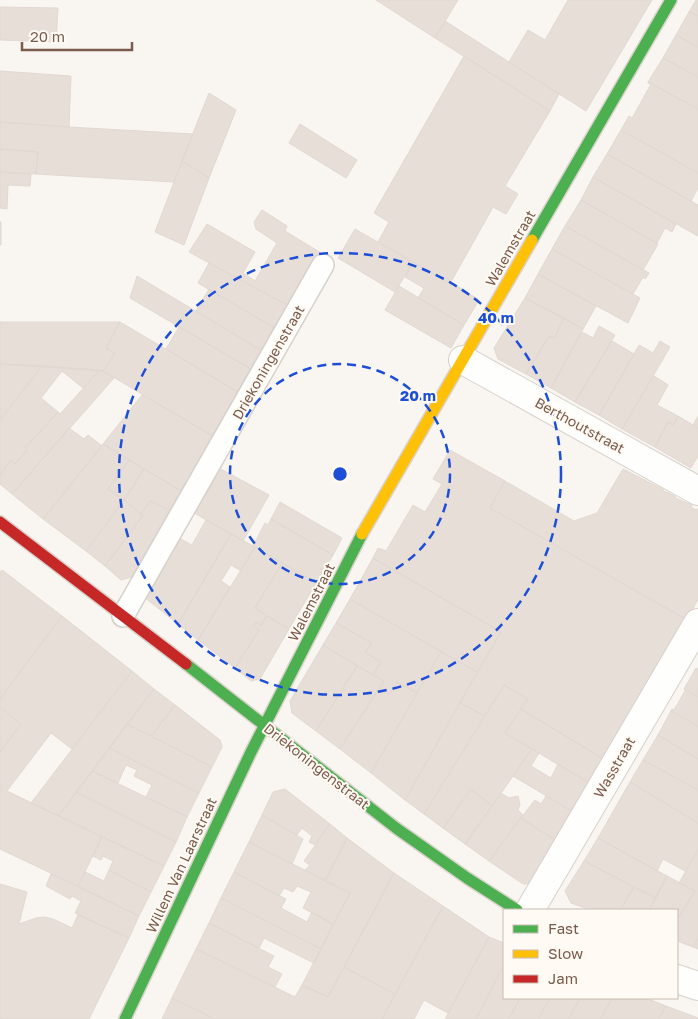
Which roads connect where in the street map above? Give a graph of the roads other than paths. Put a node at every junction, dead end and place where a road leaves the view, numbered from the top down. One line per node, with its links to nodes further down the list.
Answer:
1 (671, 0): 3 (street, Walemstraat)
2 (323, 265): 6 (lane, Driekoningenstraat)
3 (463, 360): 4 (street, Berthoutstraat); 8 (street, Walemstraat)
4 (698, 491)
5 (0, 522): 6 (street, Driekoningenstraat)
6 (123, 616): 8 (street, Driekoningenstraat)
7 (698, 623): 10 (street, Wasstraat)
8 (266, 725): 9 (street, Driekoningenstraat); 13 (street, Willem Van Laarstraat)
9 (515, 909)
10 (531, 909)
11 (678, 979): 12 (street)
12 (698, 986)
13 (125, 1019)

